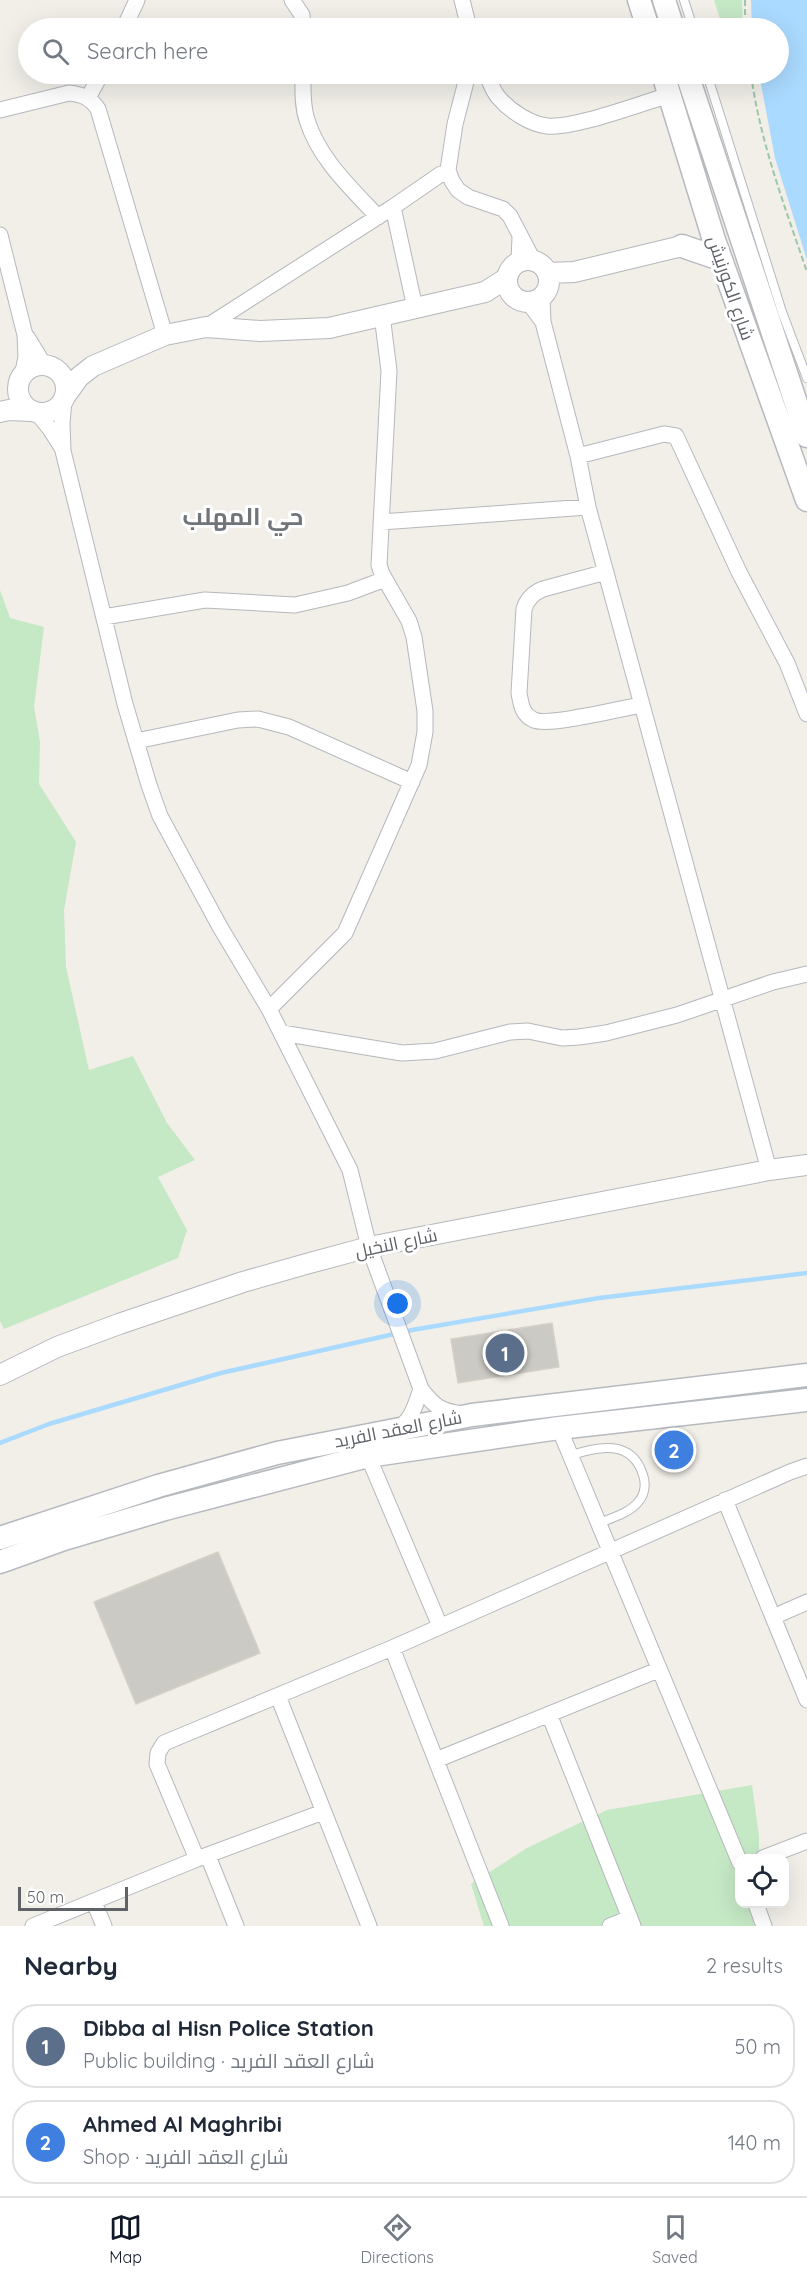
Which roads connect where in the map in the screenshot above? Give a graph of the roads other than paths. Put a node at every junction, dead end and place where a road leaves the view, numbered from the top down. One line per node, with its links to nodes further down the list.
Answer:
1 (138, 0): 7 (street)
2 (292, 0): 8 (street)
3 (462, 0): 9 (street)
4 (639, 0): 10 (main road)
5 (664, 0): 11 (main road)
6 (684, 0): 12 (lane)
7 (129, 18)
8 (302, 18)
9 (466, 18)
10 (645, 18)
11 (670, 18)
12 (690, 18)
13 (96, 84): 21 (street)
14 (303, 84): 26 (street)
15 (466, 84): 31 (street)
16 (491, 84): 17 (street)
17 (666, 84): 27 (main road, شارع الكورنيش)
18 (683, 84): 23 (main road)
19 (690, 84): 23 (main road, شارع الكورنيش)
20 (710, 84): 43 (lane)
21 (88, 98): 22 (street); 39 (street)
22 (0, 110)
23 (698, 110): 40 (main road, شارع الكورنيش)
24 (441, 174): 25 (street)
25 (393, 207): 26 (street); 35 (street)
26 (378, 217): 37 (street)
27 (708, 219): 29 (main road); 30 (main road, شارع الكورنيش)
28 (0, 235): 38 (street)
29 (682, 246): 30 (main road); 33 (street)
30 (720, 259): 52 (main road, شارع الكورنيش)
31 (526, 261): 32 (street); 33 (street)
32 (507, 278): 33 (street); 34 (street)
33 (537, 291): 34 (street); 51 (street)
34 (485, 292): 35 (street)
35 (415, 308): 36 (street)
36 (382, 315): 37 (street); 54 (street)
37 (206, 327): 39 (street)
38 (25, 335): 42 (street); 44 (street)
39 (165, 335): 41 (street)
40 (773, 338): 43 (main road); 49 (main road, شارع الكورنيش)
41 (93, 366): 42 (street); 45 (street)
42 (51, 367): 44 (street); 45 (street)
43 (803, 368)
44 (20, 379): 46 (street); 48 (street)
45 (65, 398): 48 (street); 50 (street)
46 (0, 401)
47 (0, 412): 48 (street)
48 (34, 412): 50 (street)
49 (807, 436)
50 (63, 451): 57 (street)
51 (578, 456): 53 (street); 59 (street)
52 (807, 500)
53 (588, 507): 54 (street); 55 (street)
54 (381, 522): 56 (street)
55 (606, 572): 58 (street); 58 (street)
56 (385, 579): 57 (street); 61 (street)
57 (104, 617): 60 (street)
58 (642, 705): 63 (street)
59 (807, 714)
60 (136, 741): 61 (street); 64 (street)
61 (412, 783): 64 (street)
62 (807, 975): 63 (street)
63 (722, 1000): 65 (street); 67 (street)
64 (269, 1009): 65 (street)
65 (282, 1033): 68 (street)
66 (807, 1165): 67 (street, شارع النخيل)
67 (769, 1170): 68 (street, شارع النخيل)
68 (369, 1247): 69 (street, شارع النخيل); 71 (street)
69 (0, 1375)
70 (807, 1376): 73 (main road, شارع العقد الفريد)
71 (421, 1389): 73 (street); 75 (street)
72 (807, 1400): 74 (main road, شارع العقد الفريد)
73 (472, 1415): 75 (main road, شارع العقد الفريد)
74 (559, 1428): 76 (main road, شارع العقد الفريد); 77 (street)
75 (388, 1431): 81 (main road, شارع العقد الفريد)
76 (368, 1456): 83 (main road, شارع العقد الفريد); 86 (street)
77 (569, 1456): 80 (street); 80 (lane)
78 (807, 1466): 79 (street)
79 (725, 1500): 82 (street); 85 (street)
80 (598, 1523): 82 (street)
81 (0, 1538)
82 (611, 1551): 86 (street); 88 (street)
83 (0, 1562)
84 (807, 1602): 85 (street)
85 (773, 1617): 90 (street)
86 (440, 1626): 87 (street)
87 (392, 1648): 89 (street); 92 (street)
88 (658, 1670): 91 (street); 95 (street)
89 (278, 1696): 93 (street); 97 (street)
90 (807, 1700)
91 (549, 1714): 92 (street); 100 (street)
92 (436, 1760): 105 (street)
93 (323, 1812): 97 (street); 104 (street)
94 (807, 1841): 96 (street)
95 (736, 1854)
96 (773, 1854)
97 (203, 1858): 98 (street); 103 (street)
98 (94, 1902): 101 (street); 102 (street)
99 (758, 1908): 107 (street)
100 (632, 1922): 106 (street)
101 (33, 1926)
102 (104, 1926)
103 (236, 1926)
104 (369, 1926)
105 (501, 1926)
106 (610, 1926)
107 (765, 1926)

